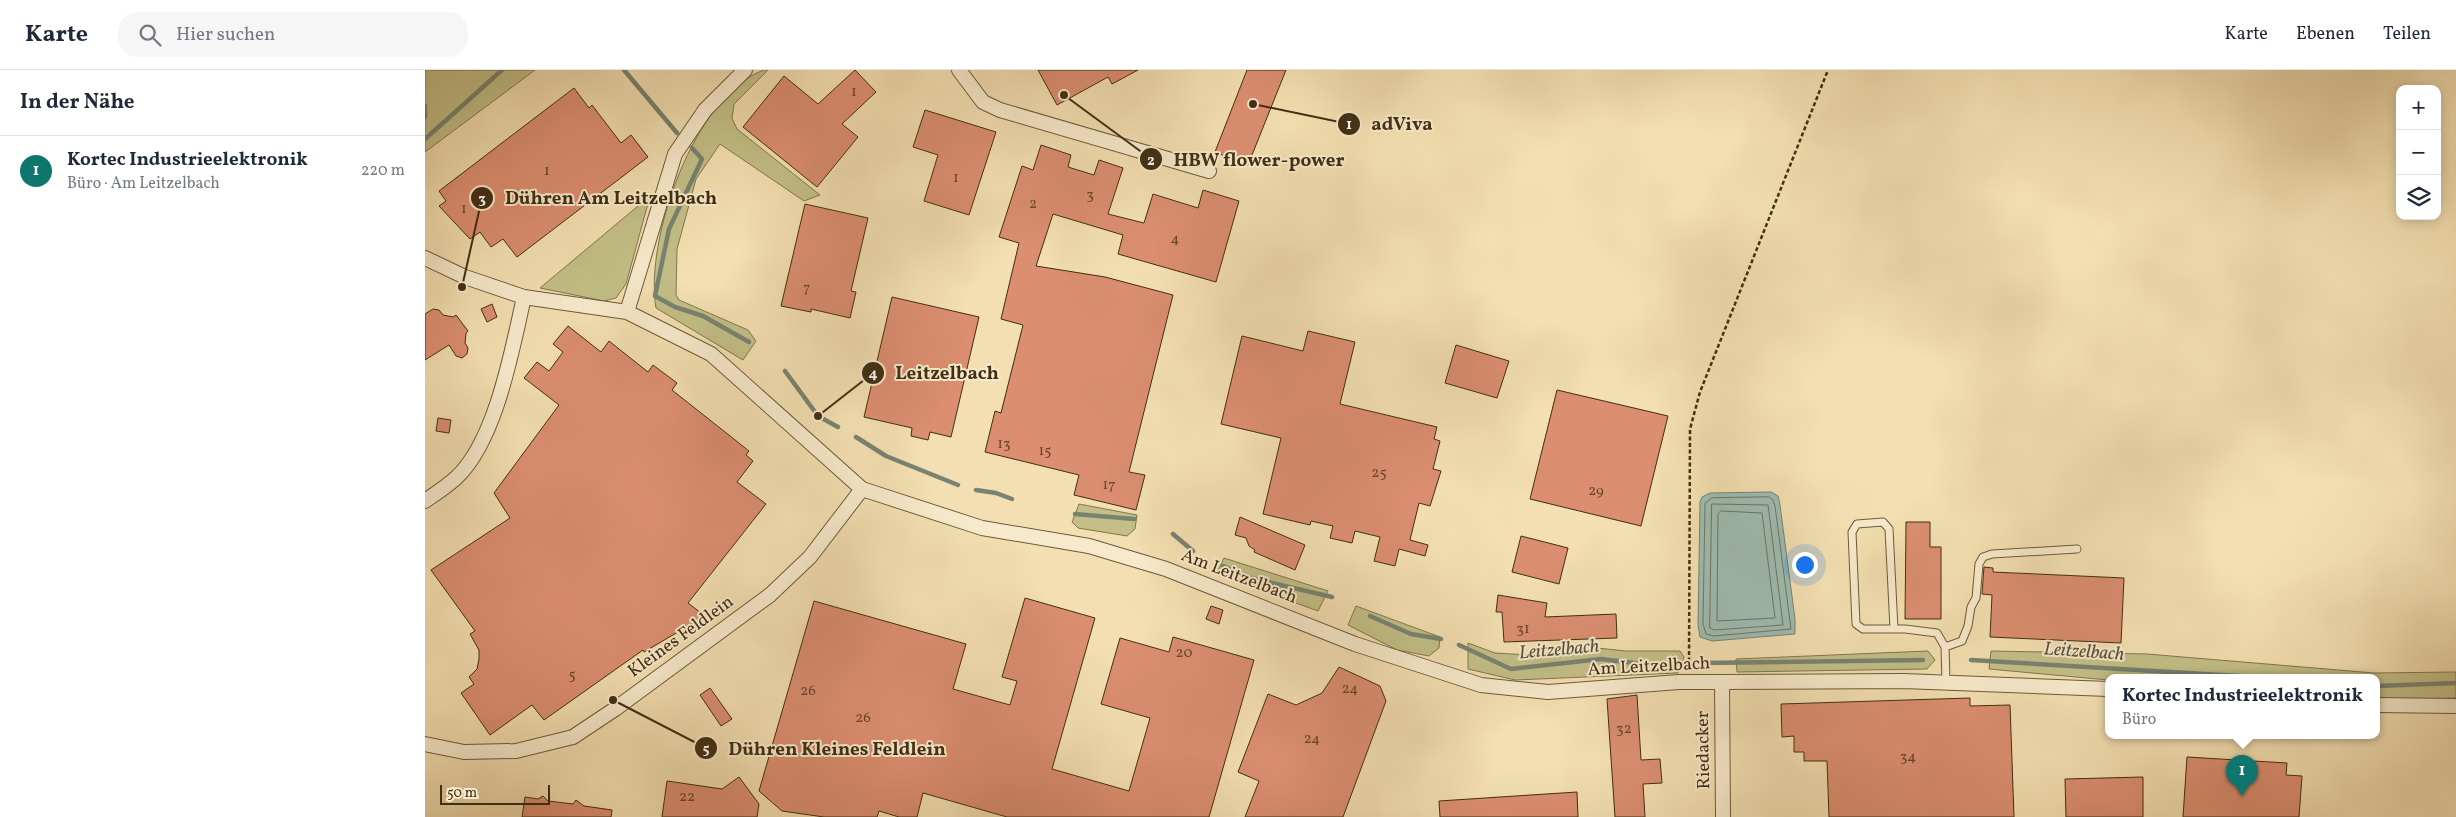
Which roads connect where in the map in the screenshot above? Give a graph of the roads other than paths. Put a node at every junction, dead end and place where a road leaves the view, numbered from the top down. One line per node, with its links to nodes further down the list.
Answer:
1 (745, 70): 6 (street)
2 (959, 70): 3 (street)
3 (1209, 171)
4 (425, 258): 5 (street, Am Leitzelbach)
5 (524, 297): 6 (street, Am Leitzelbach); 8 (street)
6 (627, 312): 7 (street, Am Leitzelbach)
7 (862, 489): 12 (street, Am Leitzelbach); 17 (street, Kleines Feldlein)
8 (425, 501)
9 (2077, 549): 11 (lane)
10 (1894, 629): 10 (lane); 11 (lane)
11 (1945, 647): 13 (lane)
12 (1722, 682): 13 (street, Am Leitzelbach); 18 (street, Riedacker)
13 (1946, 682): 14 (street, Am Leitzelbach)
14 (2105, 689)
15 (2380, 705): 16 (street)
16 (2456, 706)
17 (425, 744)
18 (1723, 817)

